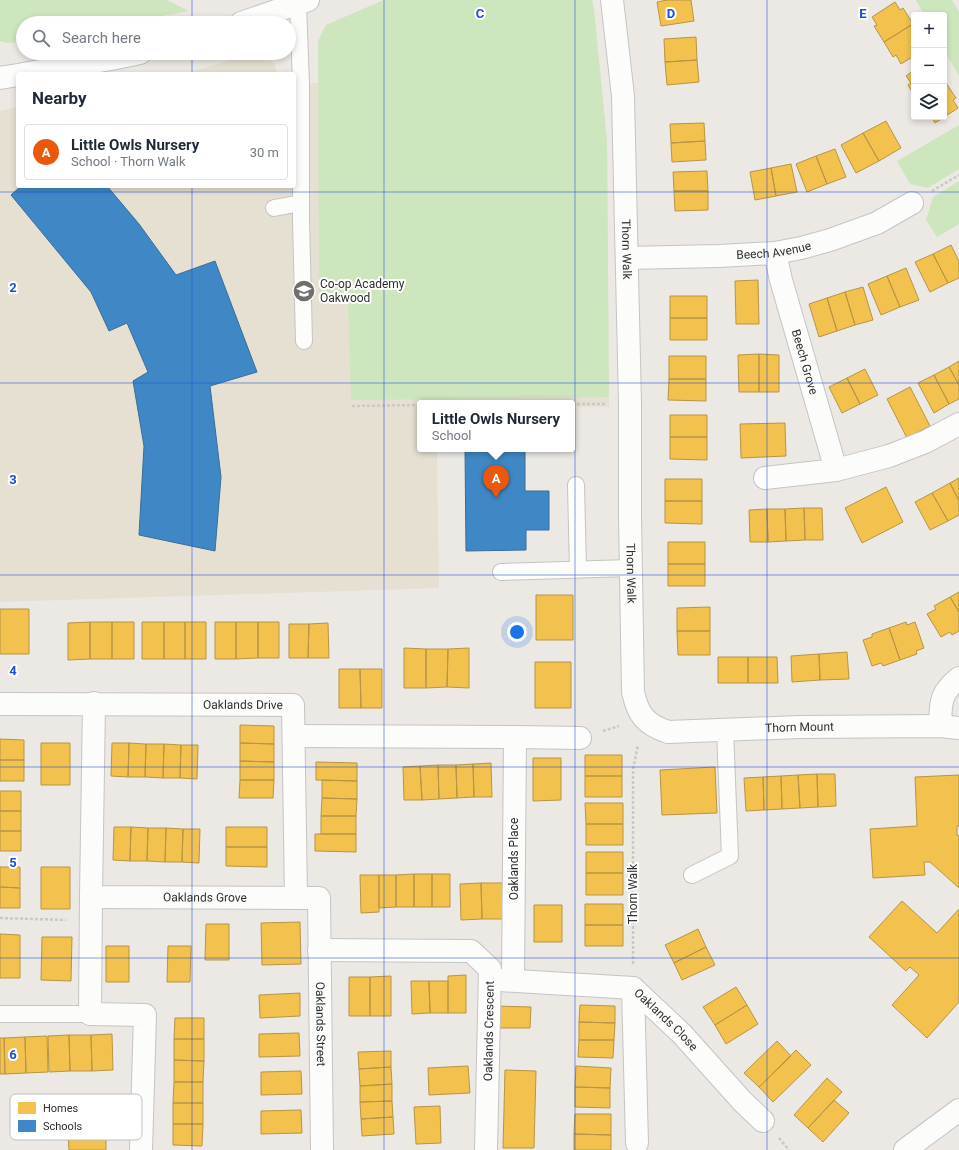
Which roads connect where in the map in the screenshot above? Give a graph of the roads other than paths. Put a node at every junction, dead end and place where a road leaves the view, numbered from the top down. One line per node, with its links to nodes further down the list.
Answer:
1 (612, 0): 13 (street, Thorn Walk)
2 (303, 2): 3 (street); 9 (lane)
3 (272, 6): 4 (street)
4 (254, 16)
5 (111, 60): 6 (street)
6 (36, 72)
7 (16, 75): 8 (street)
8 (0, 78)
9 (301, 203): 11 (lane); 14 (lane)
10 (912, 204): 12 (street, Beech Avenue)
11 (274, 208)
12 (775, 253): 13 (street, Beech Avenue); 16 (street, Beech Grove)
13 (627, 258): 19 (street, Thorn Walk)
14 (304, 341)
15 (959, 424): 16 (street)
16 (836, 470): 17 (street)
17 (765, 478)
18 (576, 485): 20 (lane)
19 (630, 568): 20 (lane); 25 (street, Thorn Walk)
20 (578, 570): 21 (lane)
21 (501, 572)
22 (959, 678): 26 (street)
23 (94, 703): 24 (street, Oaklands Drive); 28 (street, Oaklands Drive); 32 (street)
24 (0, 704)
25 (643, 718): 27 (street, Thorn Mount)
26 (950, 727): 27 (street, Thorn Mount)
27 (725, 730): 31 (lane)
28 (294, 736): 29 (street); 33 (street, Oaklands Drive)
29 (515, 737): 30 (street); 37 (street, Oaklands Place)
30 (580, 738)
31 (692, 875)
32 (91, 897): 33 (street, Oaklands Grove); 40 (street)
33 (296, 898): 34 (street, Oaklands Grove)
34 (319, 898): 35 (street, Oaklands Street)
35 (319, 950): 36 (street, Oaklands Crescent); 47 (street, Oaklands Street)
36 (490, 979): 37 (street, Oaklands Close); 48 (street, Oaklands Crescent)
37 (514, 980): 38 (street, Oaklands Close)
38 (633, 988): 43 (street, Oaklands Close); 45 (street)
39 (0, 1014): 40 (lane)
40 (90, 1014): 41 (street)
41 (142, 1096)
42 (959, 1110): 49 (street)
43 (764, 1121)
44 (140, 1140): 46 (street)
45 (637, 1143)
46 (140, 1150)
47 (322, 1150)
48 (486, 1150)
49 (905, 1150)

